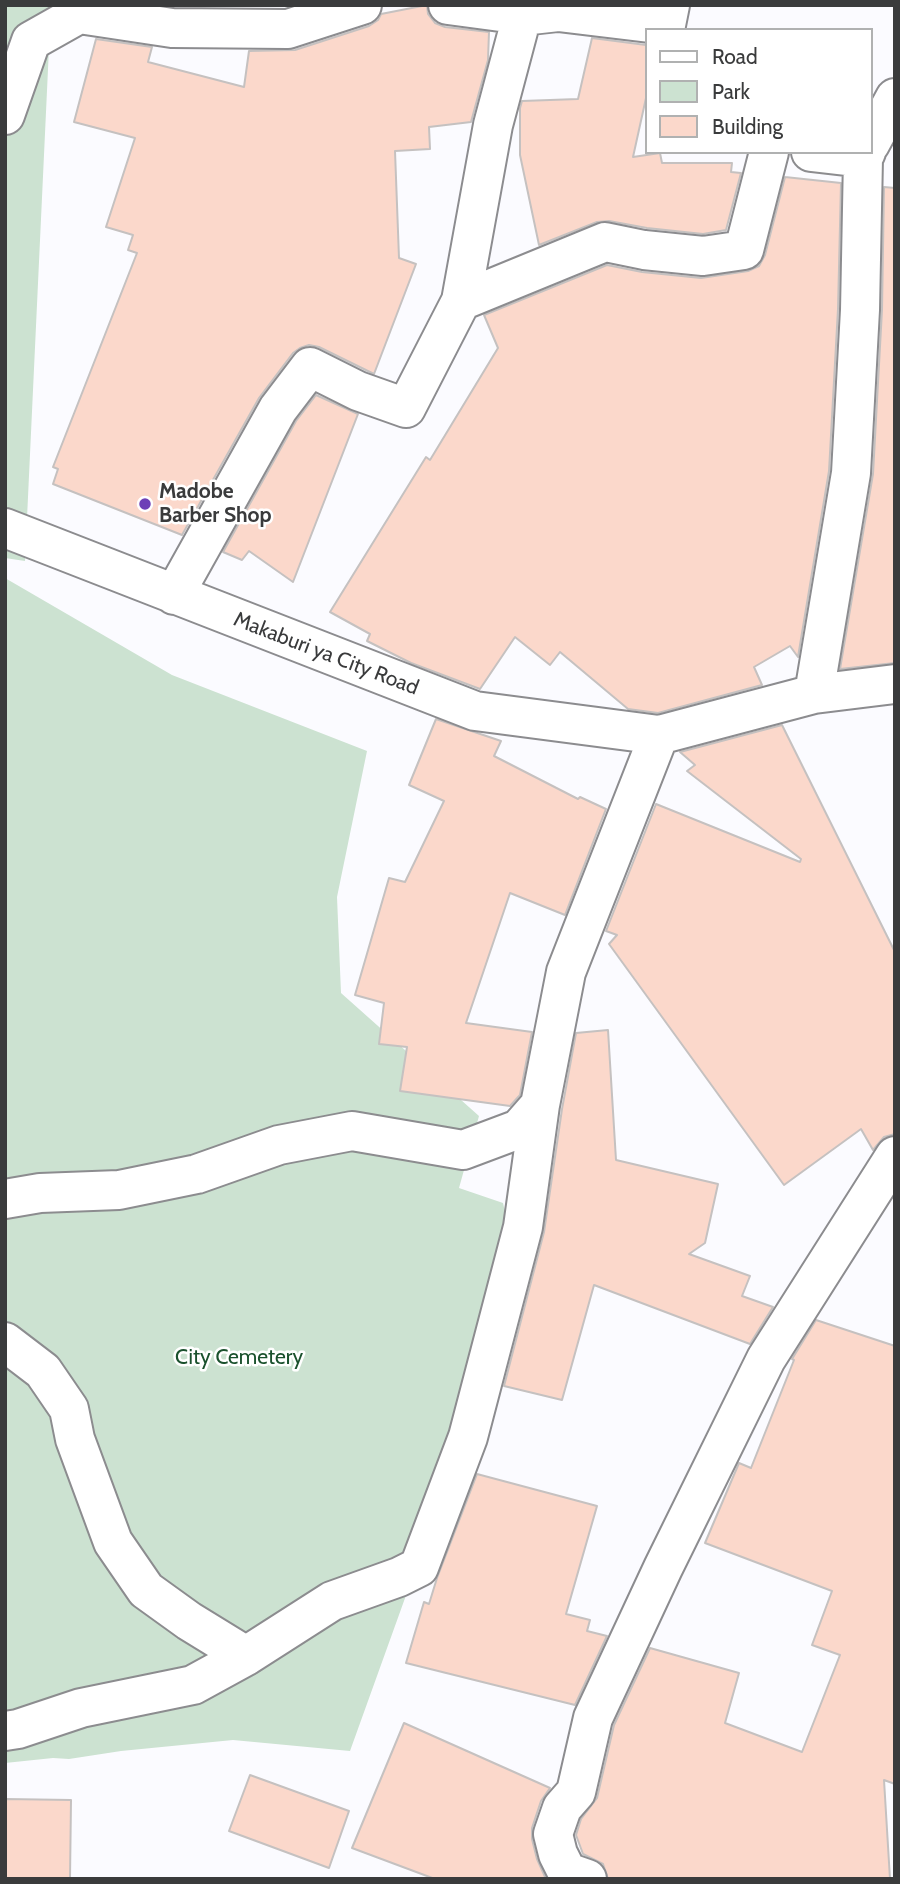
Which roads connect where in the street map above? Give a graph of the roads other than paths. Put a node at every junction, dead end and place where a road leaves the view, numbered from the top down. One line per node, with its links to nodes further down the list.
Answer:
1 (362, 5): 6 (street)
2 (448, 5): 4 (street)
3 (670, 5): 4 (street)
4 (523, 15): 10 (street)
5 (895, 98): 7 (street)
6 (5, 115)
7 (872, 140)
8 (768, 154): 10 (street)
9 (866, 154): 14 (street)
10 (461, 301): 12 (street)
11 (5, 527): 12 (street, Makaburi ya City Road)
12 (173, 595): 15 (street, Makaburi ya City Road)
13 (895, 684): 14 (street, Makaburi ya City Road)
14 (814, 694): 15 (street, Makaburi ya City Road)
15 (659, 735): 16 (street)
16 (540, 1105): 18 (street); 20 (street)
17 (895, 1156): 22 (street)
18 (5, 1199)
19 (5, 1342): 20 (street)
20 (246, 1656): 21 (street)
21 (5, 1731)
22 (587, 1879)

